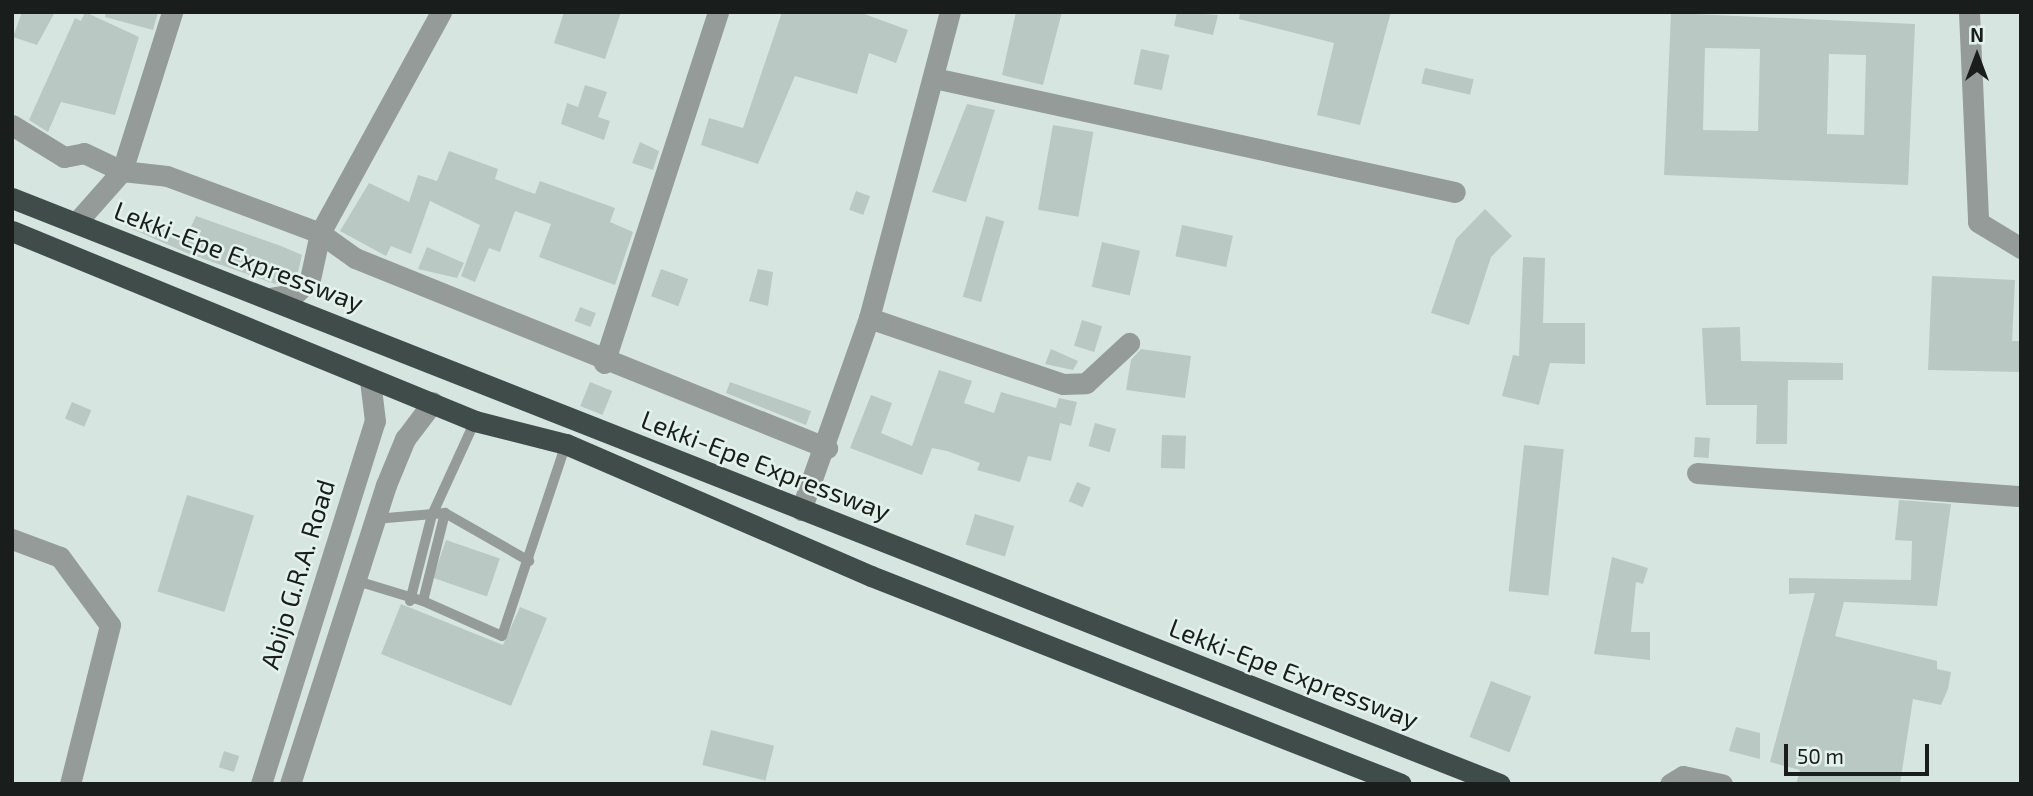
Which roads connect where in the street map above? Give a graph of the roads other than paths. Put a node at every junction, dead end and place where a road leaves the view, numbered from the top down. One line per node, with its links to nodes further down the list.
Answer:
1 (172, 12): 8 (street)
2 (441, 12): 13 (street)
3 (718, 12): 18 (street)
4 (950, 12): 6 (street)
5 (1969, 12): 14 (street)
6 (934, 78): 9 (street); 16 (street)
7 (12, 125): 8 (street)
8 (122, 171): 11 (street); 13 (street)
9 (1455, 192)
10 (12, 198): 11 (highway, Lekki-Epe Expressway)
11 (76, 223): 15 (highway, Lekki-Epe Expressway)
12 (12, 231): 19 (highway, Lekki-Epe Expressway)
13 (320, 233): 15 (street); 18 (street)
14 (2021, 248)
15 (269, 298): 26 (highway, Lekki-Epe Expressway)
16 (869, 318): 17 (street); 23 (street)
17 (1129, 343)
18 (604, 363): 23 (street)
19 (370, 380): 20 (highway, Lekki-Epe Expressway); 38 (street, Abijo G.R.A. Road)
20 (433, 401): 21 (highway, Lekki-Epe Expressway); 29 (street, Abijo G.R.A. Road)
21 (475, 421): 22 (highway, Lekki-Epe Expressway); 28 (lane)
22 (566, 444): 31 (lane); 36 (highway, Lekki-Epe Expressway)
23 (827, 448): 26 (street)
24 (1697, 473): 25 (street)
25 (2021, 496)
26 (801, 510): 35 (highway, Lekki-Epe Expressway)
27 (445, 513): 28 (lane); 31 (lane); 34 (lane)
28 (432, 514): 29 (lane); 33 (lane)
29 (375, 519): 32 (street, Abijo G.R.A. Road)
30 (12, 539): 37 (street)
31 (529, 561): 34 (lane)
32 (352, 579): 33 (lane); 39 (street, Abijo G.R.A. Road)
33 (410, 601): 34 (lane)
34 (423, 601)
35 (1269, 694): 36 (highway); 41 (highway, Lekki-Epe Expressway)
36 (1257, 725): 40 (highway, Lekki-Epe Expressway)
37 (70, 784)
38 (261, 784)
39 (290, 784)
40 (1401, 784)
41 (1500, 784)
42 (1670, 784): 43 (street)
43 (1723, 784)

